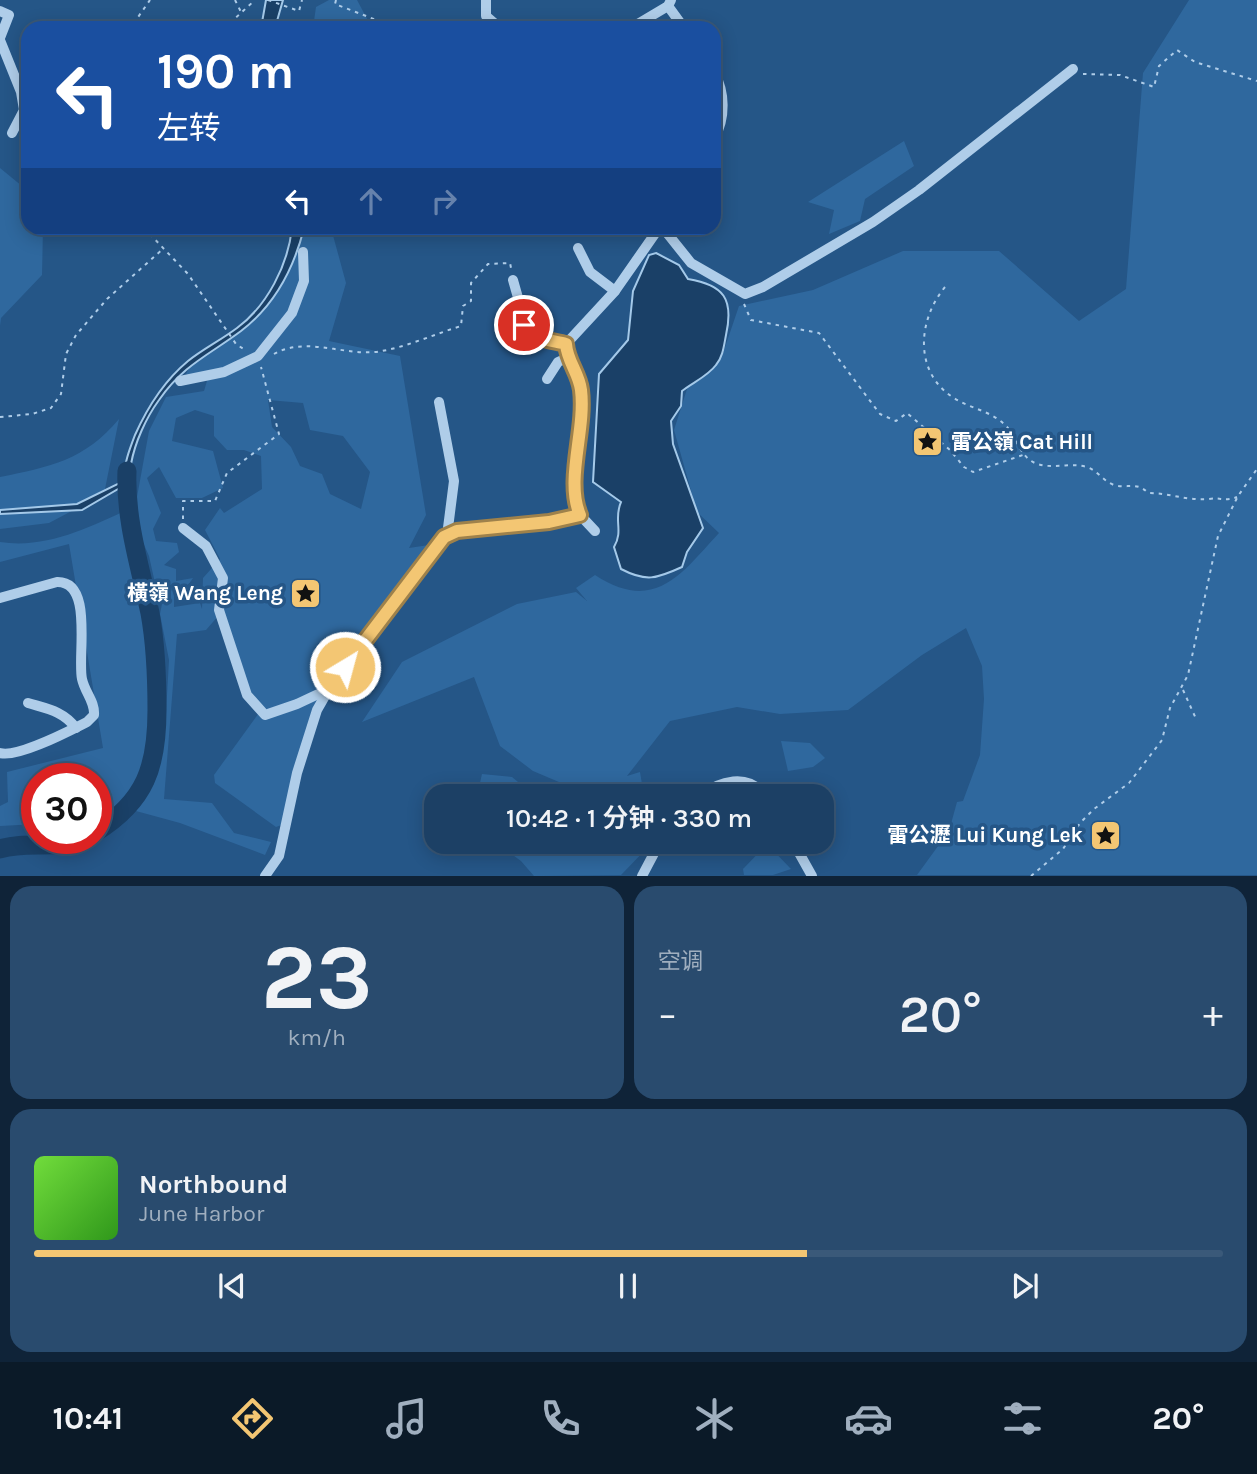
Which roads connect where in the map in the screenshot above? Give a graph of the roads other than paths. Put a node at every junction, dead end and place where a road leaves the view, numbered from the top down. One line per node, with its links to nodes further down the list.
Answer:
1 (486, 0): 4 (street)
2 (669, 3): 5 (street); 6 (street)
3 (0, 11): 7 (street)
4 (492, 21)
5 (642, 21)
6 (680, 21)
7 (0, 39): 10 (street)
8 (1073, 69): 15 (street)
9 (721, 89): 12 (street)
10 (21, 92)
11 (21, 116): 13 (street)
12 (721, 127)
13 (12, 133)
14 (656, 235): 19 (street)
15 (667, 235)
16 (578, 248): 19 (street)
17 (303, 252): 23 (street)
18 (513, 280): 20 (street)
19 (615, 291): 20 (street)
20 (566, 344): 21 (street)
21 (567, 358): 22 (street); 25 (street)
22 (547, 379)
23 (180, 381)
24 (439, 402): 28 (street)
25 (580, 515): 27 (street); 28 (street)
26 (183, 528): 30 (street)
27 (595, 531)
28 (450, 533): 30 (street)
29 (0, 598): 32 (street)
30 (329, 688): 38 (street)
31 (28, 703): 32 (street)
32 (76, 728): 33 (street)
33 (0, 753)
34 (719, 784): 35 (street)
35 (746, 784)
36 (654, 854): 39 (street)
37 (800, 854): 40 (street)
38 (265, 876)
39 (642, 876)
40 (812, 876)

